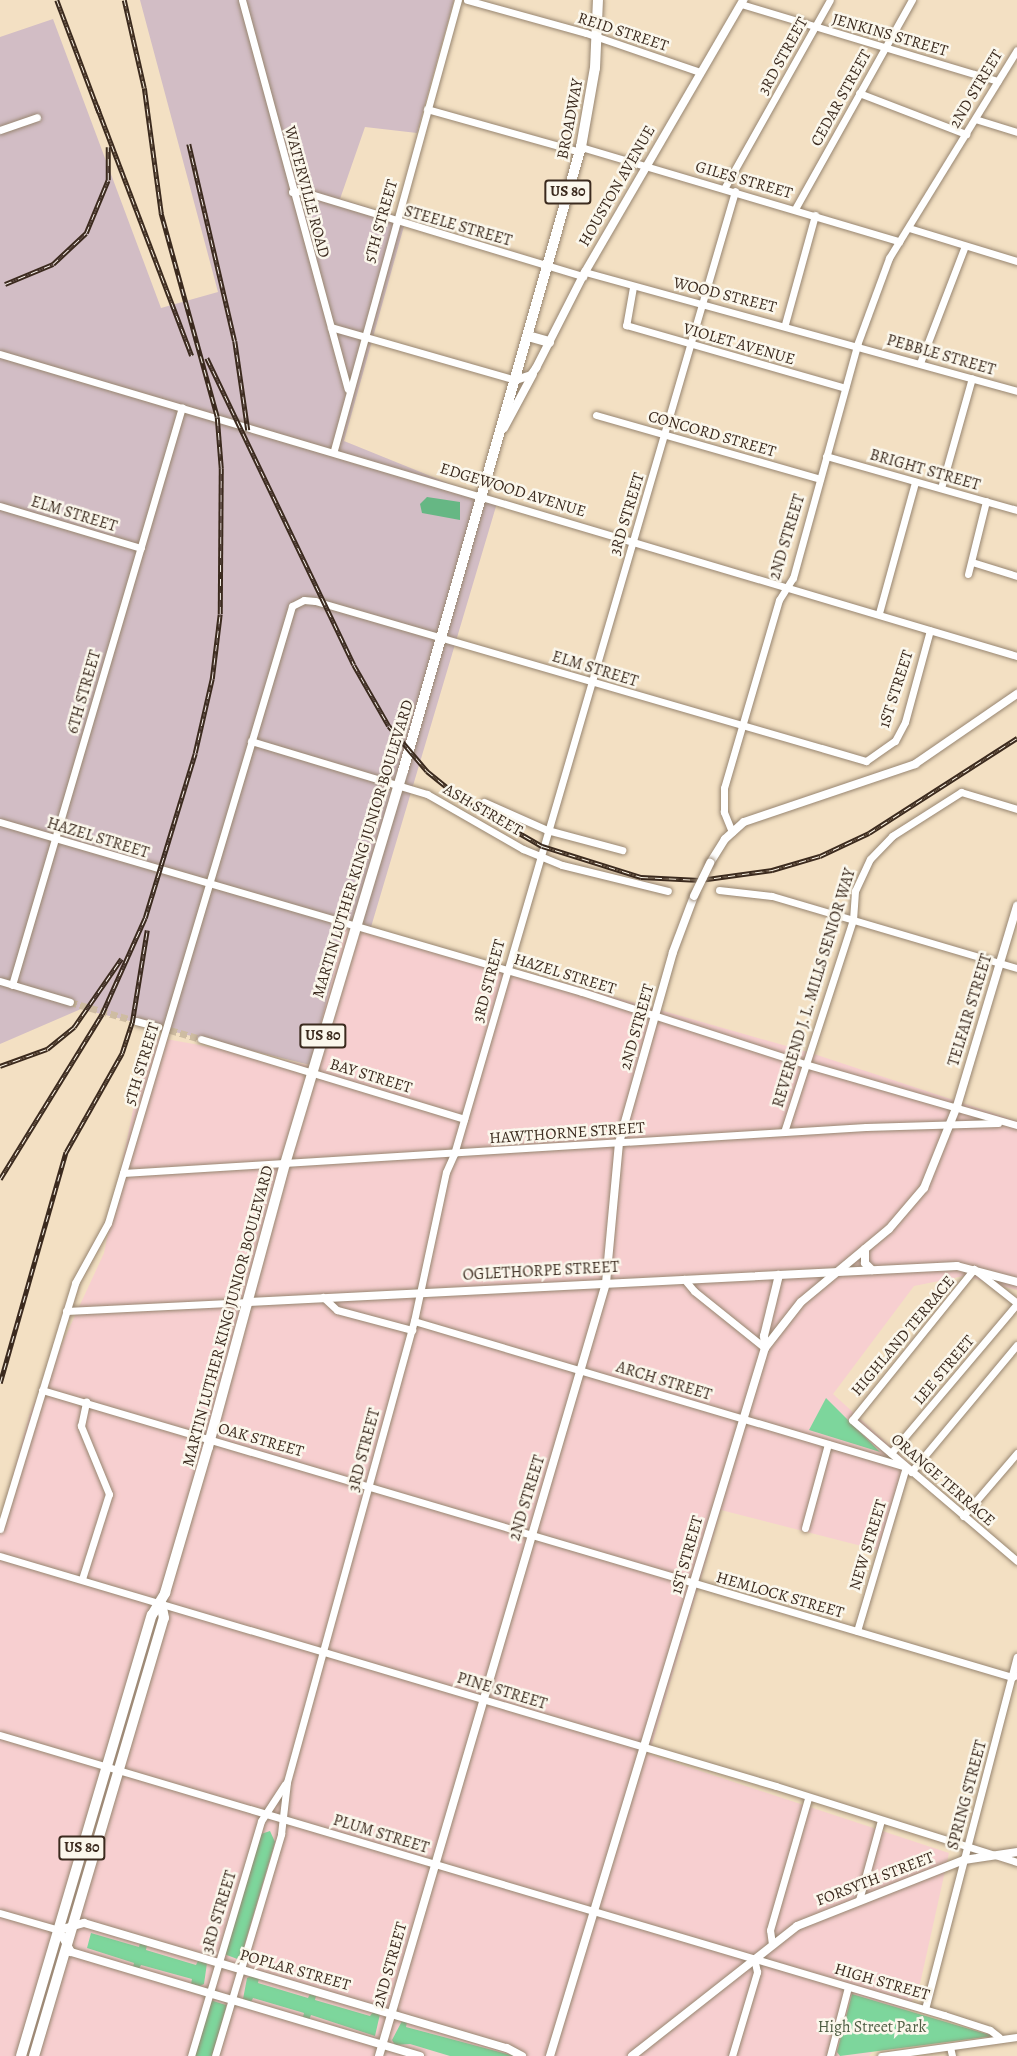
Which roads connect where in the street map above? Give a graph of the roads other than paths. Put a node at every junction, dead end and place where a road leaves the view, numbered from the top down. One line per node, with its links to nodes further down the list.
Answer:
1 (242, 0): 25 (street, WATERVILLE ROAD)
2 (458, 0): 15 (street, 5TH STREET)
3 (467, 0): 9 (street, REID STREET)
4 (598, 0): 9 (main road, BROADWAY / US 80)
5 (830, 0): 8 (street, 3RD STREET)
6 (912, 0): 10 (street, CEDAR STREET)
7 (742, 2): 8 (street, JENKINS STREET); 12 (street, HOUSTON AVENUE)
8 (815, 27): 10 (street, JENKINS STREET); 23 (street, 3RD STREET)
9 (597, 39): 12 (street, REID STREET); 21 (main road, BROADWAY / US 80)
10 (884, 48): 13 (street, JENKINS STREET); 14 (street, CEDAR STREET)
11 (1017, 50): 13 (street, 2ND STREET)
12 (700, 72): 22 (street, HOUSTON AVENUE)
13 (998, 81): 17 (street, 2ND STREET)
14 (859, 93): 20 (street); 26 (street, CEDAR STREET)
15 (427, 109): 21 (street, GILES STREET); 28 (street, 5TH STREET)
16 (37, 117): 18 (street)
17 (975, 119): 19 (street); 20 (street, 2ND STREET)
18 (0, 130)
19 (1017, 132)
20 (966, 134): 29 (street, 2ND STREET)
21 (581, 149): 22 (street, GILES STREET); 33 (main road, BROADWAY / US 80)
22 (645, 167): 23 (street, GILES STREET); 34 (street, HOUSTON AVENUE)
23 (725, 188): 24 (street, GILES STREET)
24 (735, 191): 26 (street, GILES STREET); 36 (street, 3RD STREET)
25 (292, 192): 28 (street, STEELE STREET); 38 (street, WATERVILLE ROAD)
26 (795, 209): 27 (street, GILES STREET)
27 (815, 215): 30 (street, GILES STREET); 37 (street)
28 (395, 221): 33 (street, STEELE STREET); 40 (street, 5TH STREET)
29 (909, 228): 30 (street, 2ND STREET); 31 (street)
30 (898, 241): 43 (street, 2ND STREET)
31 (965, 246): 32 (street); 45 (street)
32 (1017, 261)
33 (547, 266): 34 (street, WOOD STREET); 39 (main road, BROADWAY / US 80)
34 (584, 274): 35 (street, WOOD STREET); 41 (street, HOUSTON AVENUE)
35 (633, 287): 36 (street, WOOD STREET); 42 (street, VIOLET AVENUE)
36 (704, 302): 37 (street, WOOD STREET); 42 (street, 3RD STREET)
37 (785, 324): 43 (street, WOOD STREET)
38 (331, 327): 40 (street); 50 (street, WATERVILLE ROAD)
39 (528, 336): 41 (main road); 48 (main road, BROADWAY / US 80)
40 (363, 337): 48 (street); 50 (street, 5TH STREET)
41 (549, 342): 46 (street, HOUSTON AVENUE)
42 (691, 345): 49 (street, VIOLET AVENUE); 55 (street, 3RD STREET)
43 (857, 345): 45 (street, PEBBLE STREET); 49 (street, 2ND STREET)
44 (0, 354): 52 (street, EDGEWOOD AVENUE)
45 (920, 363): 47 (street, PEBBLE STREET)
46 (536, 368): 48 (street); 54 (street, HOUSTON AVENUE)
47 (972, 378): 51 (street, PEBBLE STREET); 60 (street)
48 (516, 380): 54 (main road, MARTIN LUTHER KING JUNIOR BOULEVARD / US 80)
49 (845, 388): 57 (street, 2ND STREET)
50 (348, 391): 56 (street, 5TH STREET)
51 (1017, 391)
52 (182, 407): 56 (street, EDGEWOOD AVENUE); 66 (street, 6TH STREET)
53 (596, 415): 55 (street, CONCORD STREET)
54 (500, 435): 61 (main road, MARTIN LUTHER KING JUNIOR BOULEVARD / US 80)
55 (665, 436): 58 (street, CONCORD STREET); 65 (street, 3RD STREET)
56 (334, 450): 61 (street, EDGEWOOD AVENUE)
57 (826, 456): 58 (street, 2ND STREET); 59 (street, BRIGHT STREET)
58 (820, 480): 70 (street, 2ND STREET)
59 (915, 482): 60 (street, BRIGHT STREET); 72 (street)
60 (941, 488): 62 (street, BRIGHT STREET)
61 (482, 495): 65 (street, EDGEWOOD AVENUE); 74 (main road, MARTIN LUTHER KING JUNIOR BOULEVARD / US 80)
62 (986, 501): 64 (street, BRIGHT STREET); 67 (street)
63 (0, 506): 66 (street, ELM STREET)
64 (1017, 510)
65 (634, 540): 70 (street, EDGEWOOD AVENUE); 76 (street, 3RD STREET)
66 (141, 548): 87 (street, 6TH STREET)
67 (972, 562): 68 (street); 69 (street)
68 (968, 574)
69 (1017, 576)
70 (790, 586): 72 (street, EDGEWOOD AVENUE); 78 (street, 2ND STREET)
71 (298, 602): 74 (street, ELM STREET); 79 (street, 5TH STREET)
72 (879, 613): 73 (street, EDGEWOOD AVENUE)
73 (930, 630): 75 (street, EDGEWOOD AVENUE); 80 (street, 1ST STREET)
74 (441, 638): 76 (street, ELM STREET); 81 (main road, MARTIN LUTHER KING JUNIOR BOULEVARD / US 80)
75 (1017, 656)
76 (590, 682): 78 (street, ELM STREET); 85 (street, 3RD STREET)
77 (1017, 694): 86 (street)
78 (741, 727): 80 (street, ELM STREET); 86 (street, 2ND STREET)
79 (250, 741): 81 (street, ASH STREET); 90 (street, 5TH STREET)
80 (882, 753)
81 (399, 786): 89 (street, ASH STREET); 95 (main road, MARTIN LUTHER KING JUNIOR BOULEVARD / US 80)
82 (484, 802): 85 (street, ASH STREET)
83 (1017, 809): 94 (street, REVEREND J. L. MILLS SENIOR WAY)
84 (0, 822): 87 (street, HAZEL STREET)
85 (547, 830): 88 (street, ASH STREET); 89 (street, 3RD STREET)
86 (732, 832): 102 (street, 2ND STREET, bridge)
87 (55, 838): 90 (street, HAZEL STREET); 100 (street, 6TH STREET)
88 (622, 850)
89 (539, 856): 92 (street, ASH STREET); 98 (street, 3RD STREET)
90 (210, 885): 95 (street, HAZEL STREET); 116 (street, 5TH STREET)
91 (719, 890): 94 (street)
92 (668, 891)
93 (1017, 906): 96 (street, TELFAIR STREET)
94 (853, 920): 96 (street); 106 (street, REVEREND J. L. MILLS SENIOR WAY)
95 (354, 929): 98 (street, HAZEL STREET); 107 (main road, MARTIN LUTHER KING JUNIOR BOULEVARD / US 80)
96 (1000, 962): 97 (street); 108 (street, TELFAIR STREET)
97 (1017, 968)
98 (506, 970): 102 (street, HAZEL STREET); 109 (street, 3RD STREET)
99 (0, 981): 100 (street)
100 (12, 985): 101 (street)
101 (70, 1002)
102 (656, 1018): 106 (street, HAZEL STREET); 113 (street, 2ND STREET)
103 (136, 1021): 104 (street)
104 (158, 1027)
105 (201, 1039): 107 (street, BAY STREET)
106 (805, 1064): 108 (street, HAZEL STREET); 112 (street, REVEREND J. L. MILLS SENIOR WAY)
107 (313, 1072): 109 (street, BAY STREET); 115 (main road, MARTIN LUTHER KING JUNIOR BOULEVARD / US 80)
108 (957, 1106): 110 (street, TELFAIR STREET); 111 (street, HAZEL STREET)
109 (464, 1119): 114 (street, 3RD STREET)
110 (951, 1123): 111 (street, HAWTHORNE STREET); 112 (street, HAWTHORNE STREET); 117 (street, 1ST STREET)
111 (1015, 1125)
112 (784, 1132): 113 (street, HAWTHORNE STREET)
113 (619, 1143): 114 (street, HAWTHORNE STREET); 124 (street, 2ND STREET)
114 (454, 1154): 115 (street, HAWTHORNE STREET); 125 (street, 3RD STREET)
115 (285, 1164): 116 (street, HAWTHORNE STREET); 127 (main road, MARTIN LUTHER KING JUNIOR BOULEVARD / US 80)
116 (123, 1173): 129 (street, 5TH STREET)
117 (865, 1249): 119 (street); 120 (street, 1ST STREET)
118 (974, 1269): 119 (street, OGLETHORPE STREET); 123 (street, OGLETHORPE STREET); 128 (street); 138 (street, HIGHLAND TERRACE)
119 (872, 1270): 120 (street, OGLETHORPE STREET)
120 (836, 1272): 121 (street, OGLETHORPE STREET); 133 (street, 1ST STREET)
121 (779, 1275): 122 (street, OGLETHORPE STREET); 133 (street)
122 (684, 1279): 124 (street, OGLETHORPE STREET); 133 (street)
123 (1017, 1282)
124 (606, 1283): 125 (street, OGLETHORPE STREET); 134 (street, 2ND STREET)
125 (421, 1293): 126 (street, OGLETHORPE STREET); 130 (street, 3RD STREET)
126 (323, 1298): 127 (street, OGLETHORPE STREET); 131 (street)
127 (249, 1302): 129 (street, OGLETHORPE STREET); 139 (main road, MARTIN LUTHER KING JUNIOR BOULEVARD / US 80)
128 (1017, 1304): 141 (street, LEE STREET)
129 (66, 1311): 135 (street, 5TH STREET)
130 (414, 1321): 131 (street, 3RD STREET); 134 (street, ARCH STREET)
131 (412, 1330): 144 (street, 3RD STREET)
132 (1017, 1345): 143 (street, NEW STREET)
133 (765, 1347): 137 (street, 1ST STREET)
134 (581, 1371): 137 (street, ARCH STREET); 148 (street, 2ND STREET)
135 (42, 1390): 136 (street, OAK STREET); 147 (street, 5TH STREET)
136 (86, 1402): 139 (street, OAK STREET); 151 (street)
137 (743, 1419): 140 (street, ARCH STREET); 152 (street, 1ST STREET)
138 (852, 1420): 141 (street, ORANGE TERRACE)
139 (210, 1440): 144 (street, OAK STREET); 153 (main road, MARTIN LUTHER KING JUNIOR BOULEVARD / US 80)
140 (828, 1444): 143 (street, ARCH STREET); 146 (street)
141 (891, 1453): 143 (street, ORANGE TERRACE)
142 (1017, 1453): 145 (street)
143 (908, 1470): 145 (street, ORANGE TERRACE); 154 (street, NEW STREET)
144 (369, 1486): 148 (street, HEMLOCK STREET); 155 (street, 3RD STREET)
145 (963, 1516): 150 (street, ORANGE TERRACE)
146 (805, 1528)
147 (0, 1529)
148 (532, 1534): 152 (street, HEMLOCK STREET); 158 (street, 2ND STREET)
149 (0, 1556): 151 (street, PINE STREET)
150 (1017, 1561)
151 (82, 1579): 153 (street, PINE STREET)
152 (694, 1584): 154 (street, HEMLOCK STREET); 160 (street, 1ST STREET)
153 (161, 1603): 155 (street, PINE STREET); 161 (main road, MARTIN LUTHER KING JUNIOR BOULEVARD / US 80); 162 (main road, MARTIN LUTHER KING JUNIOR BOULEVARD / US 80)
154 (857, 1631): 157 (street, HEMLOCK STREET)
155 (321, 1652): 158 (street, PINE STREET); 163 (street, 3RD STREET)
156 (1017, 1657): 157 (street, SPRING STREET)
157 (1014, 1676): 168 (street, SPRING STREET)
158 (483, 1699): 160 (street, PINE STREET); 173 (street, 2ND STREET)
159 (0, 1735): 161 (street, PLUM STREET)
160 (645, 1748): 164 (street, PINE STREET); 175 (street, 1ST STREET)
161 (106, 1767): 162 (street, PLUM STREET); 178 (main road, MARTIN LUTHER KING JUNIOR BOULEVARD / US 80)
162 (120, 1771): 165 (street, PLUM STREET); 177 (main road, MARTIN LUTHER KING JUNIOR BOULEVARD / US 80)
163 (287, 1782): 165 (street, 3RD STREET); 166 (street, 3RD STREET)
164 (808, 1798): 167 (street, PINE STREET); 179 (street)
165 (266, 1814): 166 (street, PLUM STREET); 183 (street, 3RD STREET)
166 (284, 1819): 173 (street, PLUM STREET); 184 (street, 3RD STREET)
167 (881, 1820): 168 (street, PINE STREET); 174 (street)
168 (968, 1846): 170 (street, PINE STREET); 171 (street, SPRING STREET)
169 (1017, 1852): 170 (street, FORSYTH STREET)
170 (995, 1855): 171 (street, FORSYTH STREET); 172 (street, PINE STREET)
171 (964, 1860): 174 (street, FORSYTH STREET); 188 (street, SPRING STREET)
172 (1017, 1862)
173 (434, 1864): 175 (street, PLUM STREET); 189 (street, 2ND STREET)
174 (860, 1900): 179 (street, FORSYTH STREET)
175 (597, 1912): 182 (street, PLUM STREET); 201 (street, 1ST STREET)
176 (0, 1913): 178 (street)
177 (73, 1924): 178 (street); 180 (main road, MARTIN LUTHER KING JUNIOR BOULEVARD / US 80); 183 (street, POPLAR STREET)
178 (59, 1930): 180 (street); 181 (main road, MARTIN LUTHER KING JUNIOR BOULEVARD / US 80)
179 (772, 1944): 182 (street, FORSYTH STREET)
180 (67, 1946): 181 (street); 186 (street); 195 (main road, MARTIN LUTHER KING JUNIOR BOULEVARD / US 80)
181 (52, 1951): 194 (main road, MARTIN LUTHER KING JUNIOR BOULEVARD / US 80)
182 (754, 1958): 185 (street, HIGH STREET); 202 (street, FORSYTH STREET); 203 (street)
183 (218, 1964): 184 (street, POPLAR STREET); 186 (street, 3RD STREET)
184 (240, 1970): 187 (street, 3RD STREET); 189 (street, POPLAR STREET)
185 (848, 1987): 188 (street, HIGH STREET); 204 (street)
186 (209, 1992): 187 (street); 196 (street, 3RD STREET)
187 (232, 1999): 192 (street); 197 (street, 3RD STREET)
188 (925, 2009): 190 (street, HIGH STREET)
189 (391, 2013): 192 (street, 2ND STREET); 200 (street, POPLAR STREET)
190 (999, 2037): 191 (street, HIGH STREET); 193 (street, HIGH STREET)
191 (1017, 2037)
192 (382, 2044): 198 (street, 2ND STREET); 199 (street)
193 (950, 2047): 205 (street, HIGH STREET); 206 (street)
194 (21, 2056)
195 (34, 2056)
196 (191, 2056)
197 (215, 2056)
198 (379, 2056)
199 (420, 2056)
200 (522, 2056)
201 (550, 2056)
202 (633, 2056)
203 (732, 2056)
204 (830, 2056)
205 (880, 2056)
206 (952, 2056)

